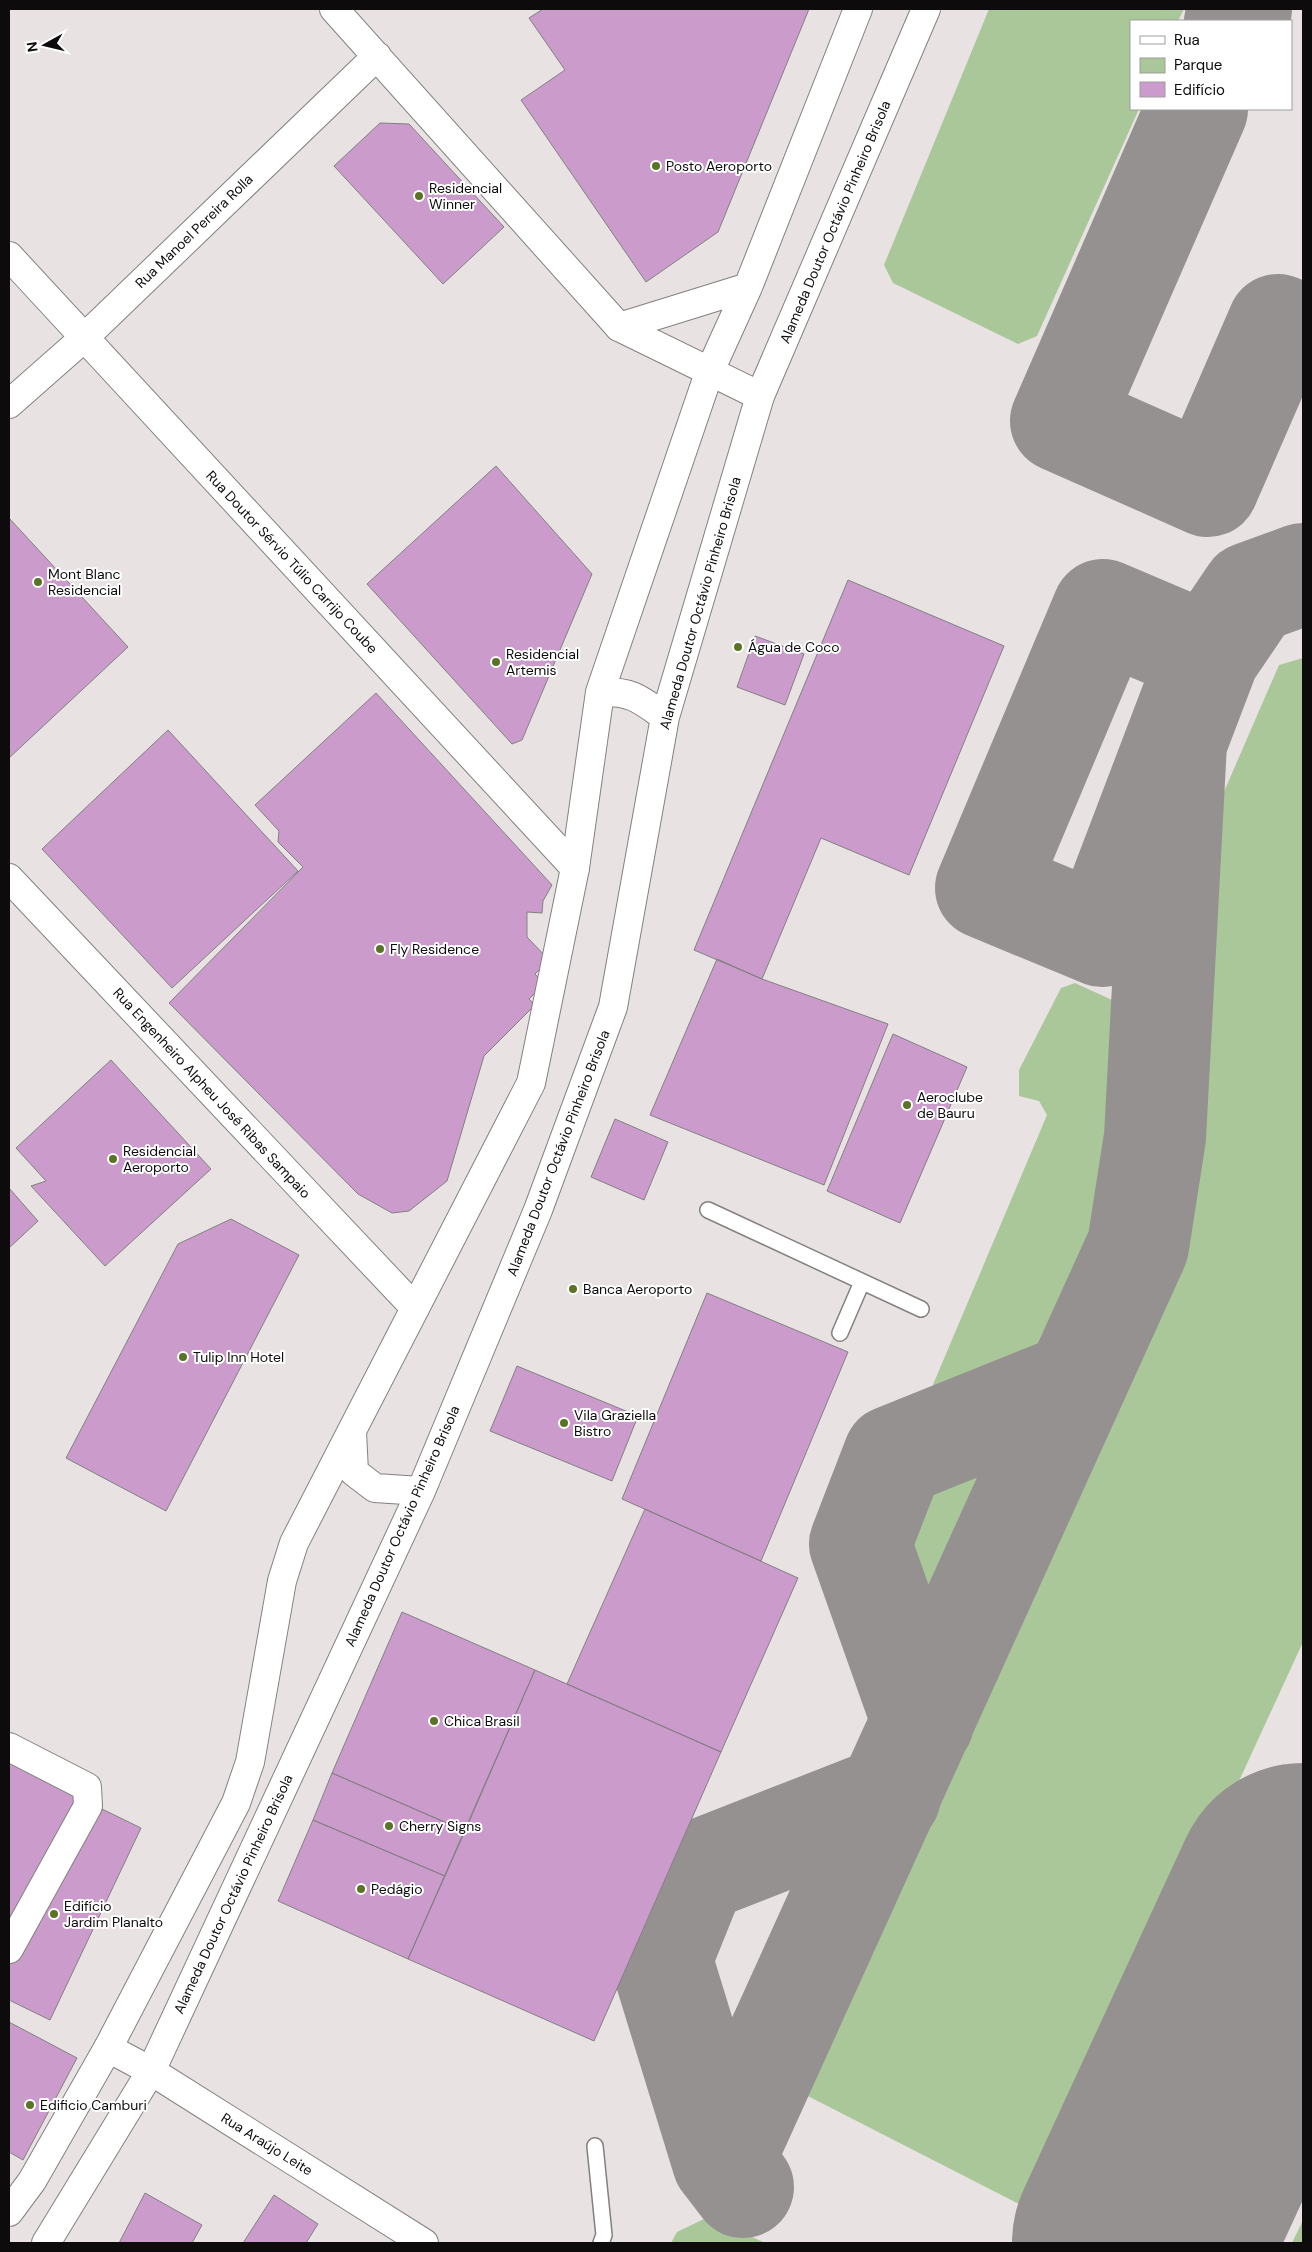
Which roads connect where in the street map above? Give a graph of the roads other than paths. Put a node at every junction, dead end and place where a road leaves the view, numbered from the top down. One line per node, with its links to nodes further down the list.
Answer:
1 (334, 9): 4 (street)
2 (858, 9): 6 (street)
3 (926, 9): 10 (street, Alameda Doutor Octávio Pinheiro Brisola)
4 (377, 56): 7 (street); 8 (street, Rua Manoel Pereira Rolla)
5 (9, 256): 8 (street, Rua Doutor Sérvio Túlio Carrijo Coube)
6 (748, 287): 7 (street); 9 (street)
7 (619, 327): 9 (street)
8 (84, 337): 11 (street, Rua Manoel Pereira Rolla); 14 (street, Rua Doutor Sérvio Túlio Carrijo Coube)
9 (710, 373): 10 (street); 12 (street)
10 (760, 396): 13 (street, Alameda Doutor Octávio Pinheiro Brisola)
11 (9, 404)
12 (600, 692): 13 (street); 14 (street)
13 (664, 717): 22 (street, Alameda Doutor Octávio Pinheiro Brisola)
14 (575, 868): 18 (street)
15 (9, 878): 18 (street, Rua Engenheiro Alpheu José Ribas Sampaio)
16 (708, 1210): 17 (lane)
17 (862, 1282): 19 (lane); 20 (lane)
18 (415, 1308): 21 (street)
19 (921, 1309)
20 (840, 1333)
21 (352, 1430): 22 (street); 25 (street)
22 (420, 1491): 26 (street, Alameda Doutor Octávio Pinheiro Brisola)
23 (9, 1747): 24 (street)
24 (9, 1949)
25 (108, 2048): 26 (street, Rua Araújo Leite); 28 (street)
26 (151, 2071): 29 (street, Alameda Doutor Octávio Pinheiro Brisola); 30 (street, Rua Araújo Leite)
27 (595, 2146): 31 (lane)
28 (9, 2212)
29 (46, 2243)
30 (424, 2243)
31 (601, 2243)

